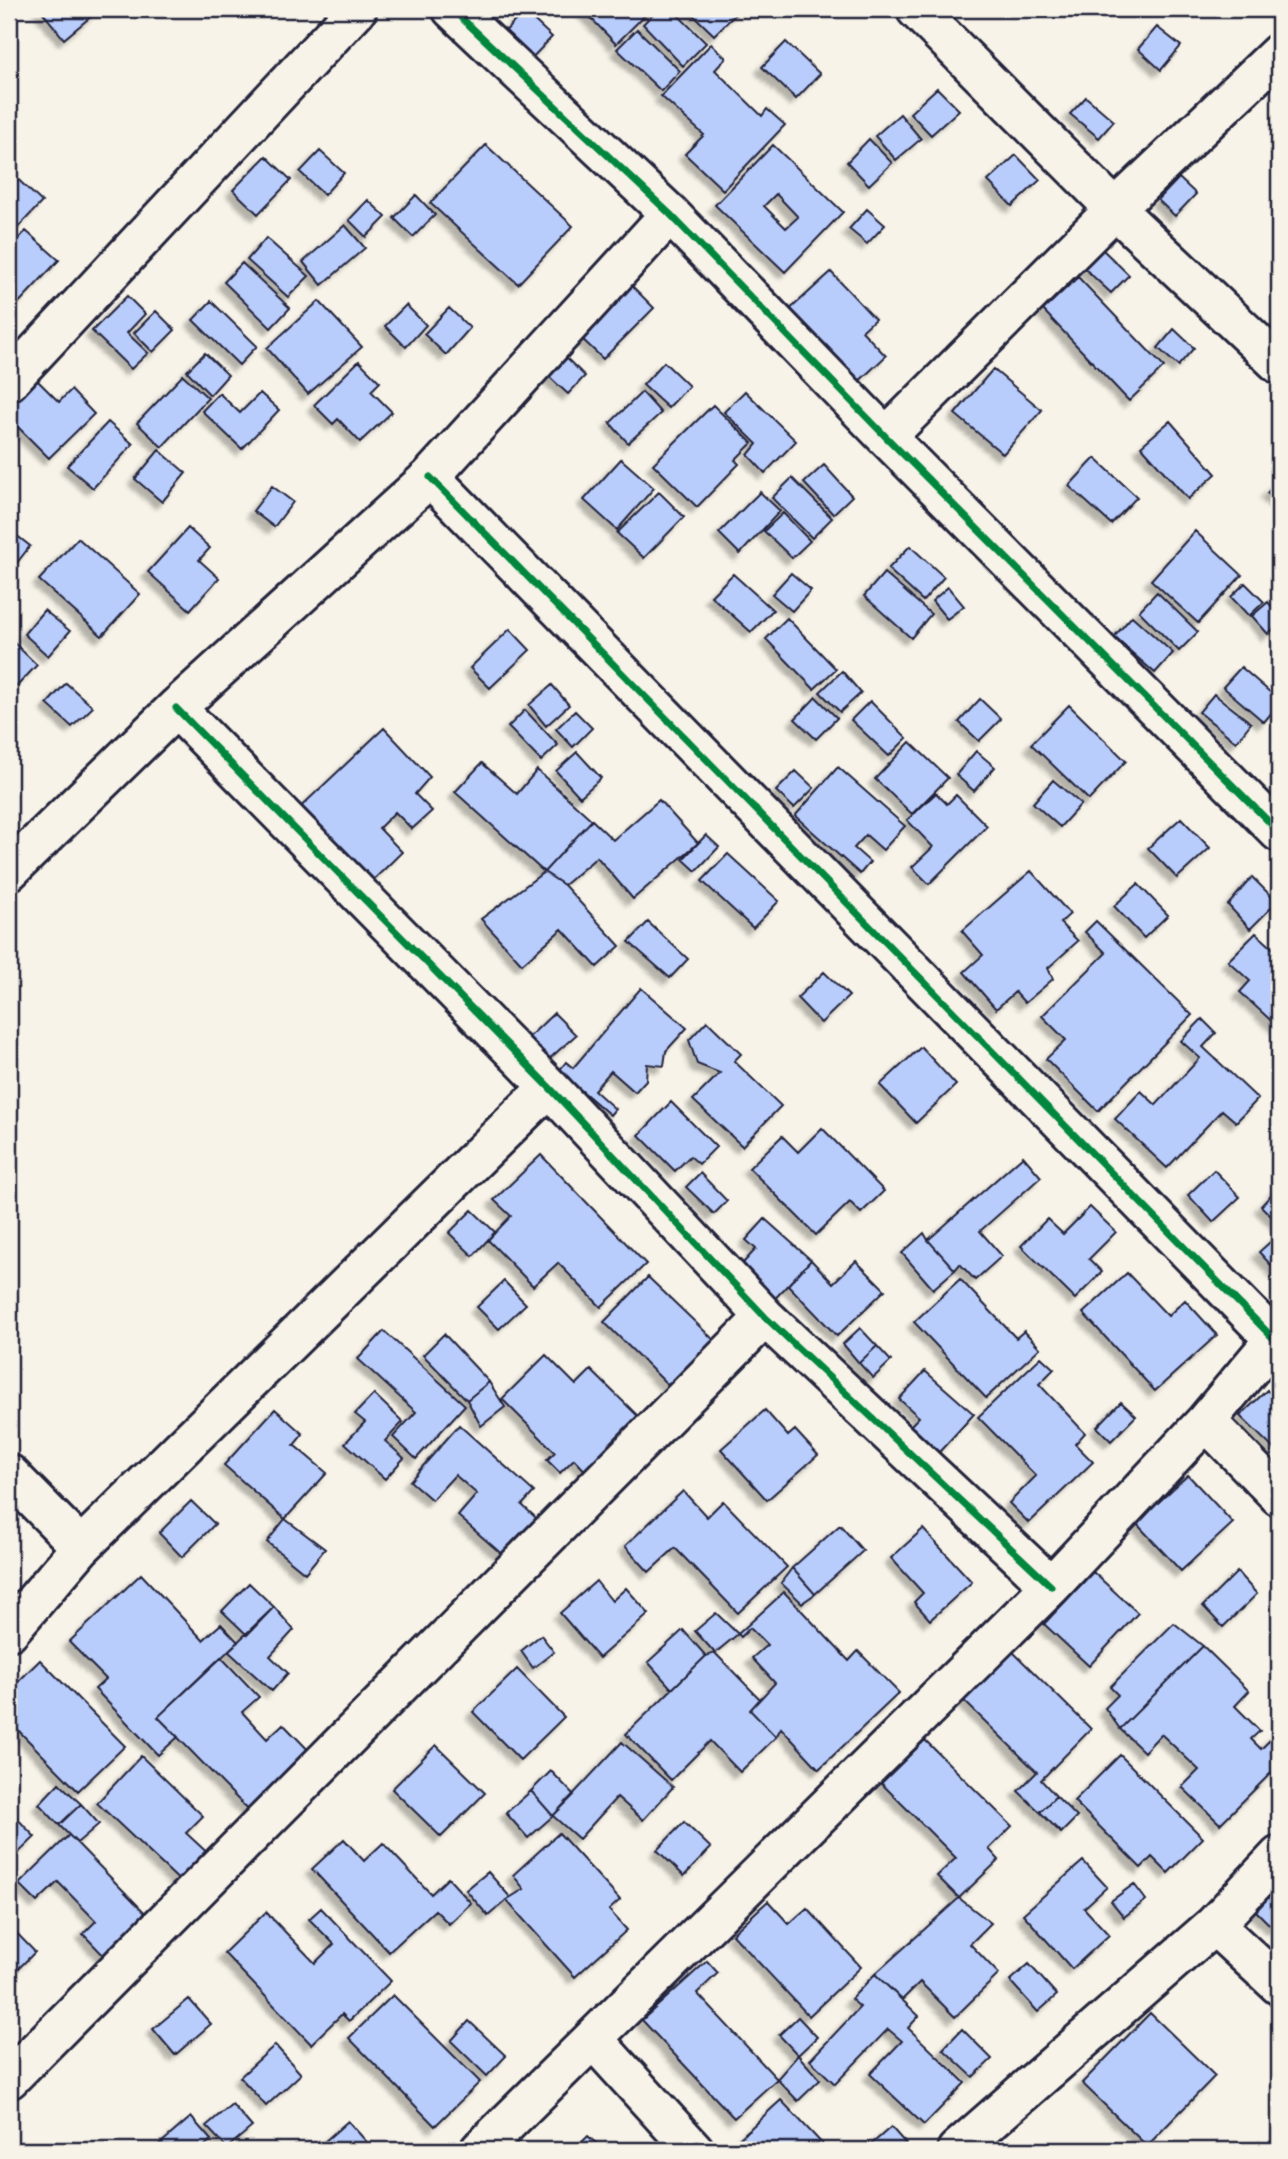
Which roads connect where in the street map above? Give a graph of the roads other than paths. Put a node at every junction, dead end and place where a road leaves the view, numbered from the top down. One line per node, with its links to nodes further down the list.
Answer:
1 (357, 9): 8 (street)
2 (452, 9): 6 (street)
3 (916, 9): 5 (street)
4 (1279, 53): 5 (street)
5 (1115, 209): 7 (street); 9 (street)
6 (670, 214): 9 (street); 10 (street)
7 (1279, 364)
8 (9, 381)
9 (886, 437): 12 (street)
10 (430, 477): 11 (street); 16 (street)
11 (176, 708): 13 (street); 14 (street)
12 (1279, 832)
13 (9, 872)
14 (549, 1087): 15 (street); 20 (street)
15 (765, 1317): 21 (street); 27 (street)
16 (1277, 1337): 17 (street)
17 (1206, 1421): 19 (street); 21 (street)
18 (9, 1474): 20 (street)
19 (1279, 1496)
20 (81, 1547): 22 (street)
21 (1051, 1586): 26 (street)
22 (9, 1631)
23 (1279, 1856): 24 (street)
24 (1214, 1925): 25 (street); 30 (street)
25 (1279, 1985)
26 (593, 2039): 28 (street); 29 (street)
27 (9, 2079)
28 (480, 2150)
29 (694, 2150)
30 (957, 2150)

